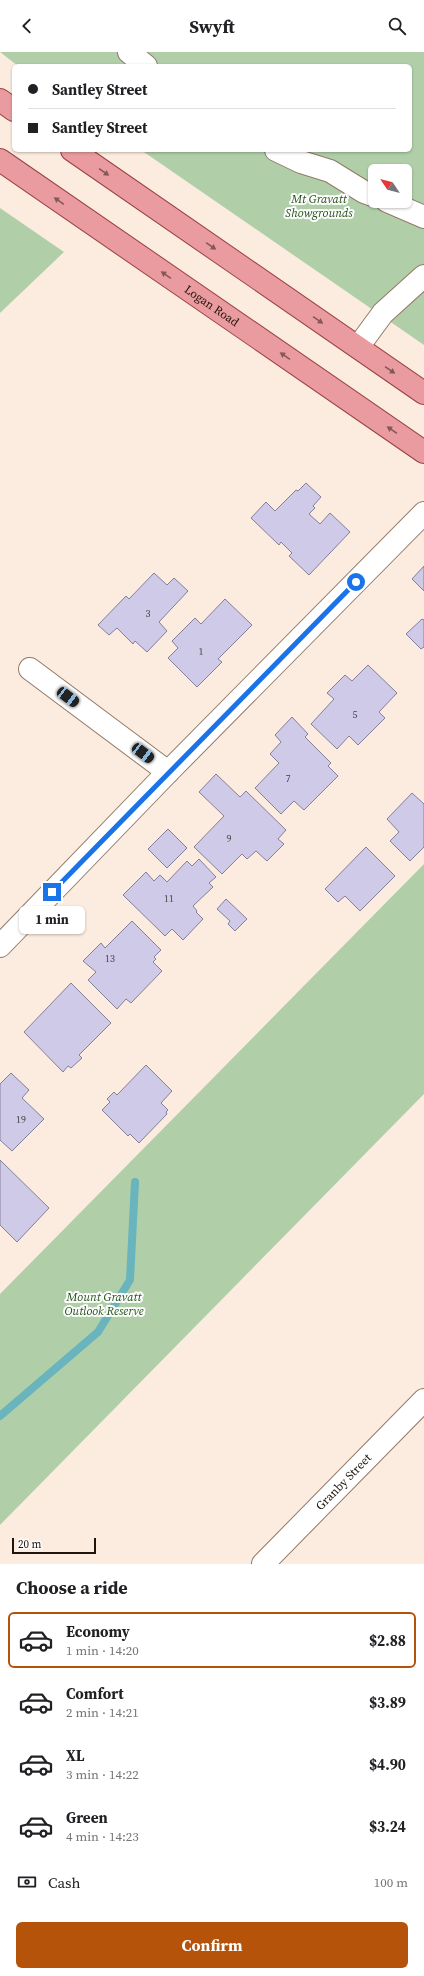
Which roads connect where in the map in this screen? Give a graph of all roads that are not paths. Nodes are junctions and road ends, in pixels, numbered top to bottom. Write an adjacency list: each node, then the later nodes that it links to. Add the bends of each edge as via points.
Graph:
1 (129, 52): 2 (street)
2 (144, 64)
3 (0, 100): 4 (main road)
4 (12, 109)
5 (75, 152): 12 (main road, one-way to 12)
6 (280, 152): 8 (street, via 330,172)
7 (0, 160): 14 (main road, Logan Road, one-way to 7)
8 (368, 193)
9 (403, 208): 10 (street)
10 (424, 217)
11 (424, 276): 12 (street, via 383,313)
12 (358, 347): 13 (main road, one-way to 13)
13 (424, 393)
14 (424, 452)
15 (424, 513): 17 (street)
16 (30, 669): 17 (street)
17 (168, 772): 18 (street)
18 (0, 946)
19 (424, 1400): 20 (street, Granby Street)
20 (263, 1564)

